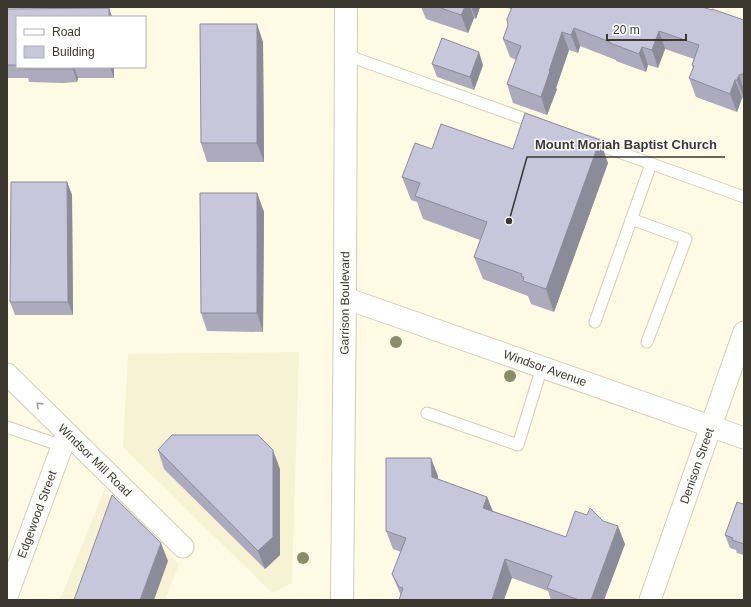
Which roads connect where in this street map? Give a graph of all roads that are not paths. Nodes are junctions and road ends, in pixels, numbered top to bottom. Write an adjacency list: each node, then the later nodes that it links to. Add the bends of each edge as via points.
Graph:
1 (346, 7): 2 (main road, Garrison Boulevard)
2 (346, 55): 3 (lane); 8 (main road, Garrison Boulevard)
3 (546, 126)
4 (576, 137): 5 (lane)
5 (651, 164): 6 (lane); 7 (lane)
6 (744, 197)
7 (631, 219): 9 (lane); 11 (lane, via 686,239)
8 (345, 298): 12 (street, Windsor Avenue); 21 (main road, Garrison Boulevard)
9 (594, 322)
10 (744, 332): 15 (street, Denison Street)
11 (648, 342)
12 (542, 367): 14 (lane, via 518,445); 15 (street, Windsor Avenue)
13 (7, 374): 18 (street, Windsor Mill Road, one-way to 13)
14 (427, 413)
15 (711, 426): 17 (street, Windsor Avenue); 22 (street, Denison Street)
16 (7, 427): 18 (lane)
17 (744, 438)
18 (65, 439): 19 (street, Windsor Mill Road); 20 (street, Edgewood Street)
19 (183, 547)
20 (7, 596)
21 (342, 600)
22 (650, 600)

